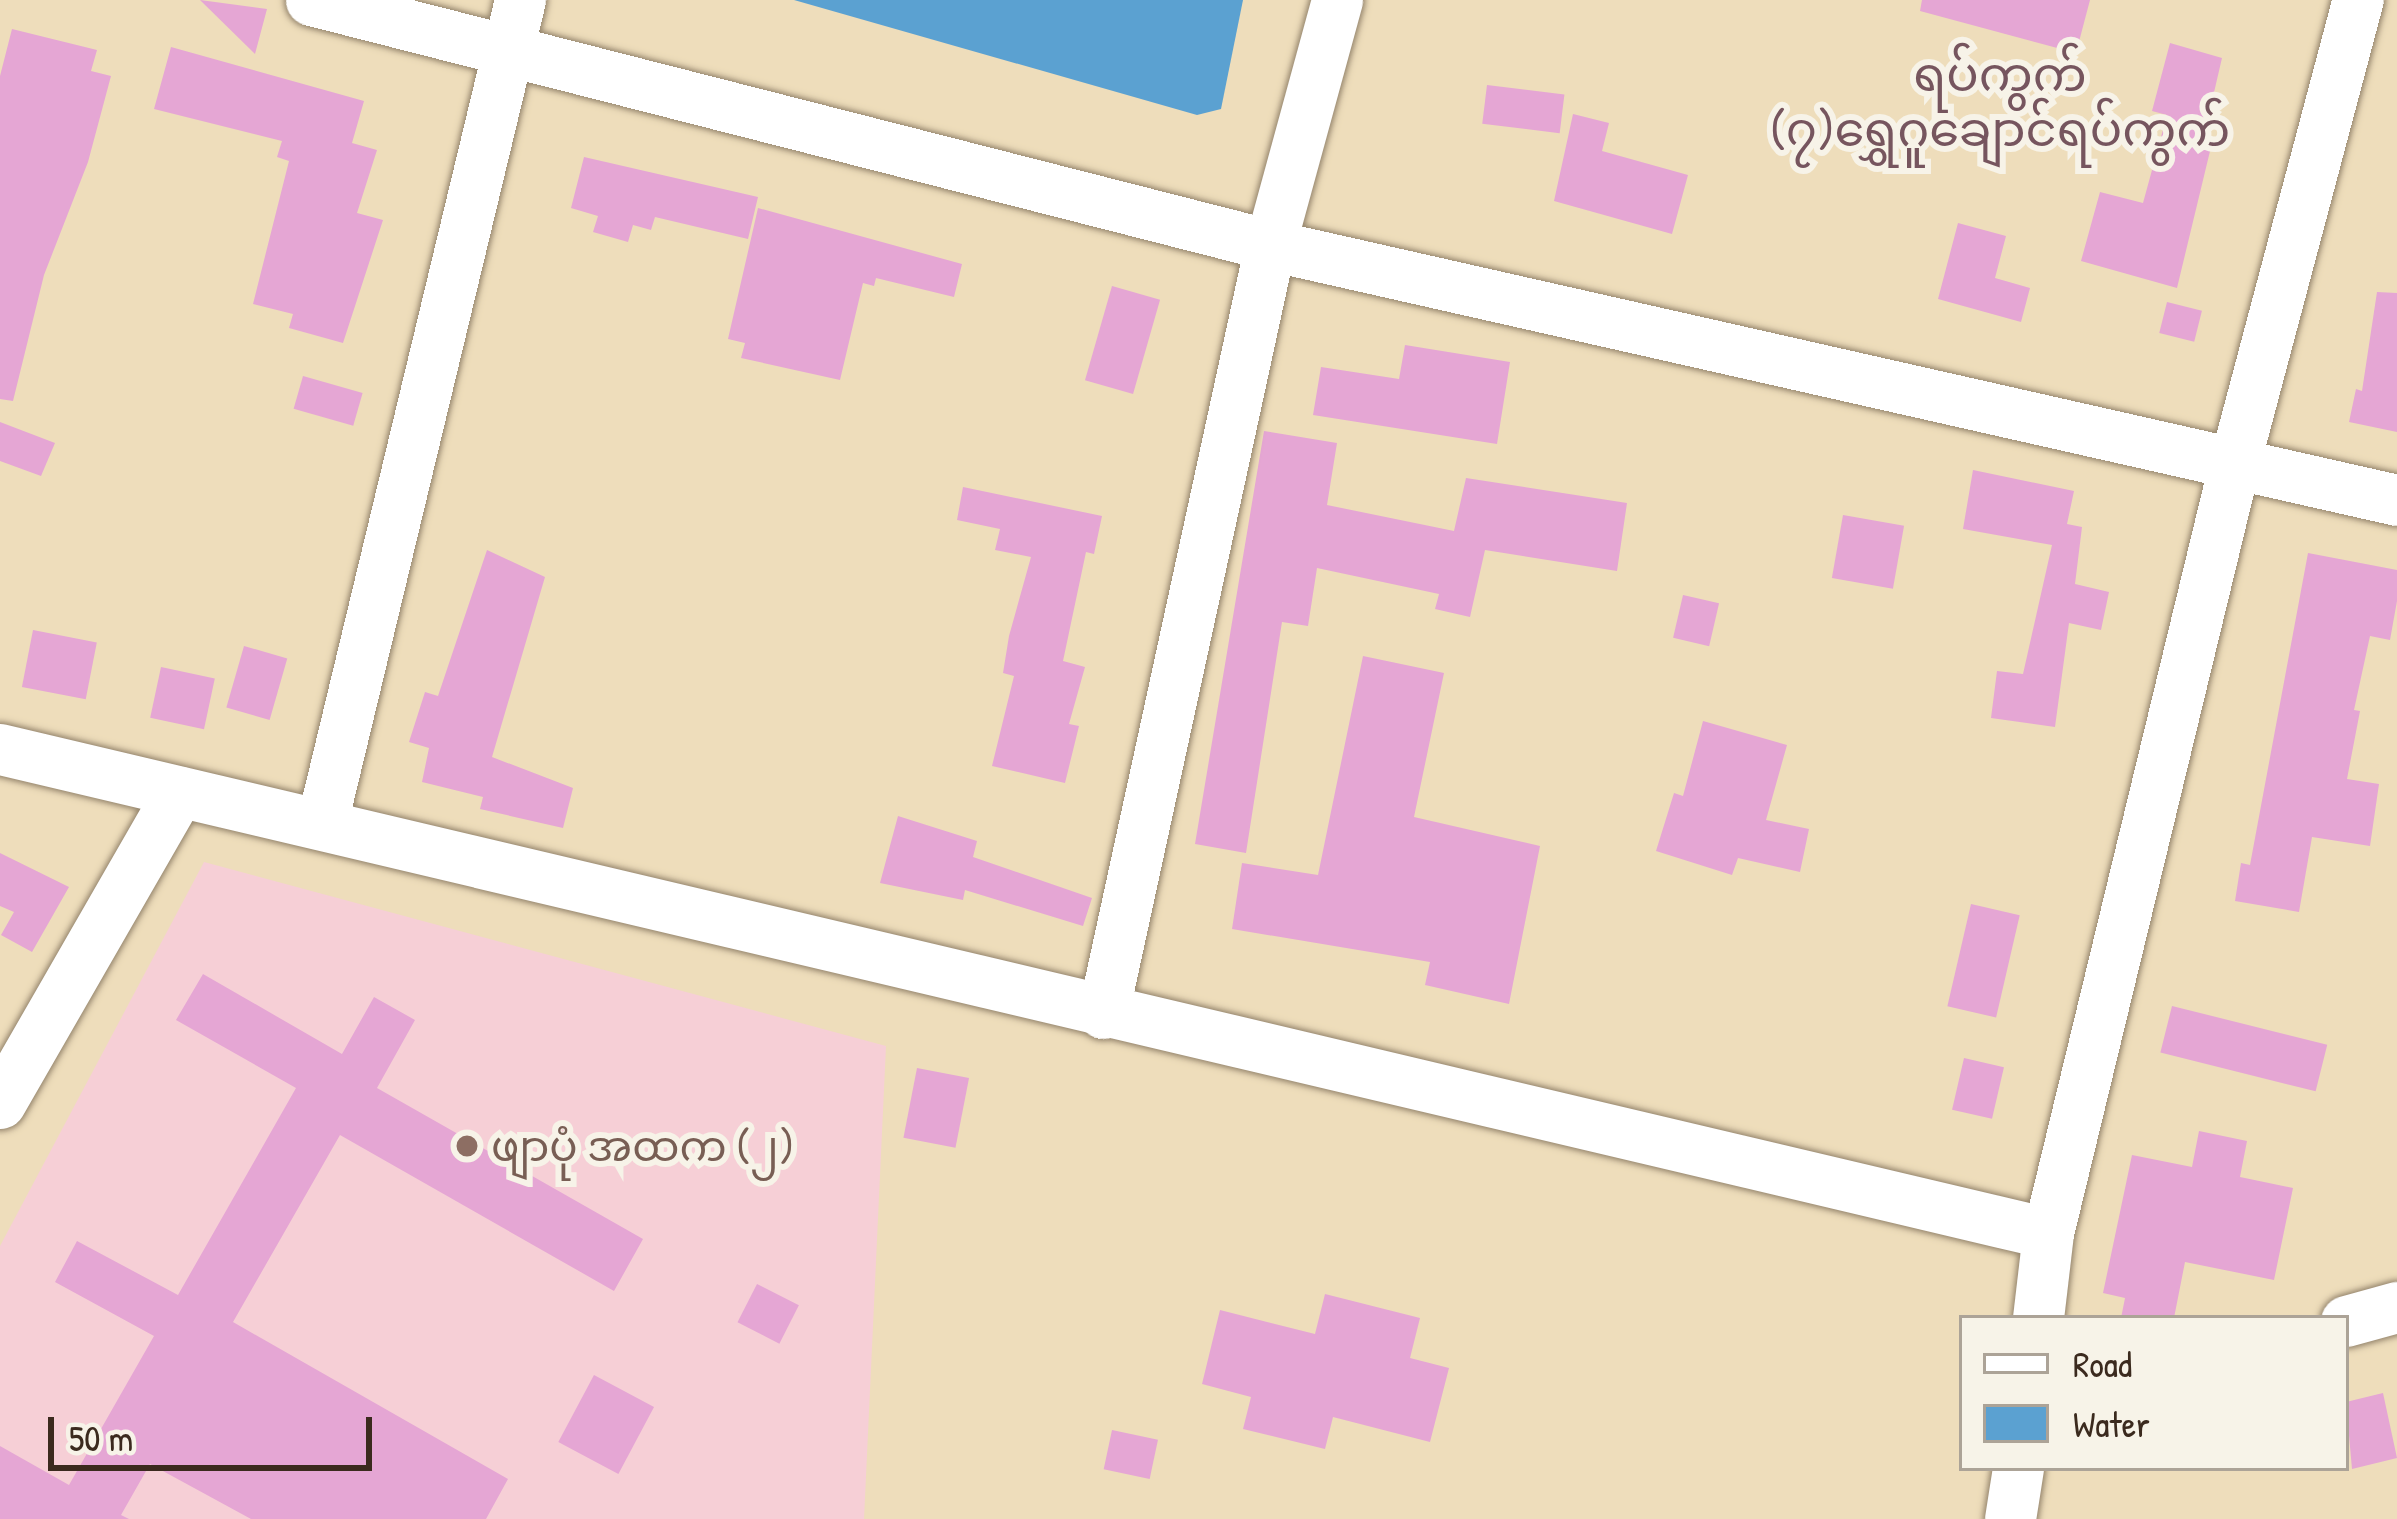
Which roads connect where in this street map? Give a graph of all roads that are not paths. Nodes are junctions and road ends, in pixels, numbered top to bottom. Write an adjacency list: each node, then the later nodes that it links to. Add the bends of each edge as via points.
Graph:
1 (311, 0): 5 (street)
2 (520, 0): 5 (street)
3 (1337, 0): 6 (street)
4 (2358, 0): 7 (street)
5 (508, 50): 6 (street); 11 (street)
6 (1270, 245): 7 (street); 12 (street)
7 (2235, 461): 8 (street); 14 (street)
8 (2397, 500)
9 (0, 749): 10 (street)
10 (179, 792): 11 (street); 13 (street)
11 (322, 822): 12 (street)
12 (1103, 1013): 14 (street)
13 (0, 1102)
14 (2048, 1233): 16 (street)
15 (2397, 1306): 17 (street)
16 (2038, 1315)
17 (2349, 1321)
18 (2018, 1471): 19 (street)
19 (2010, 1519)

